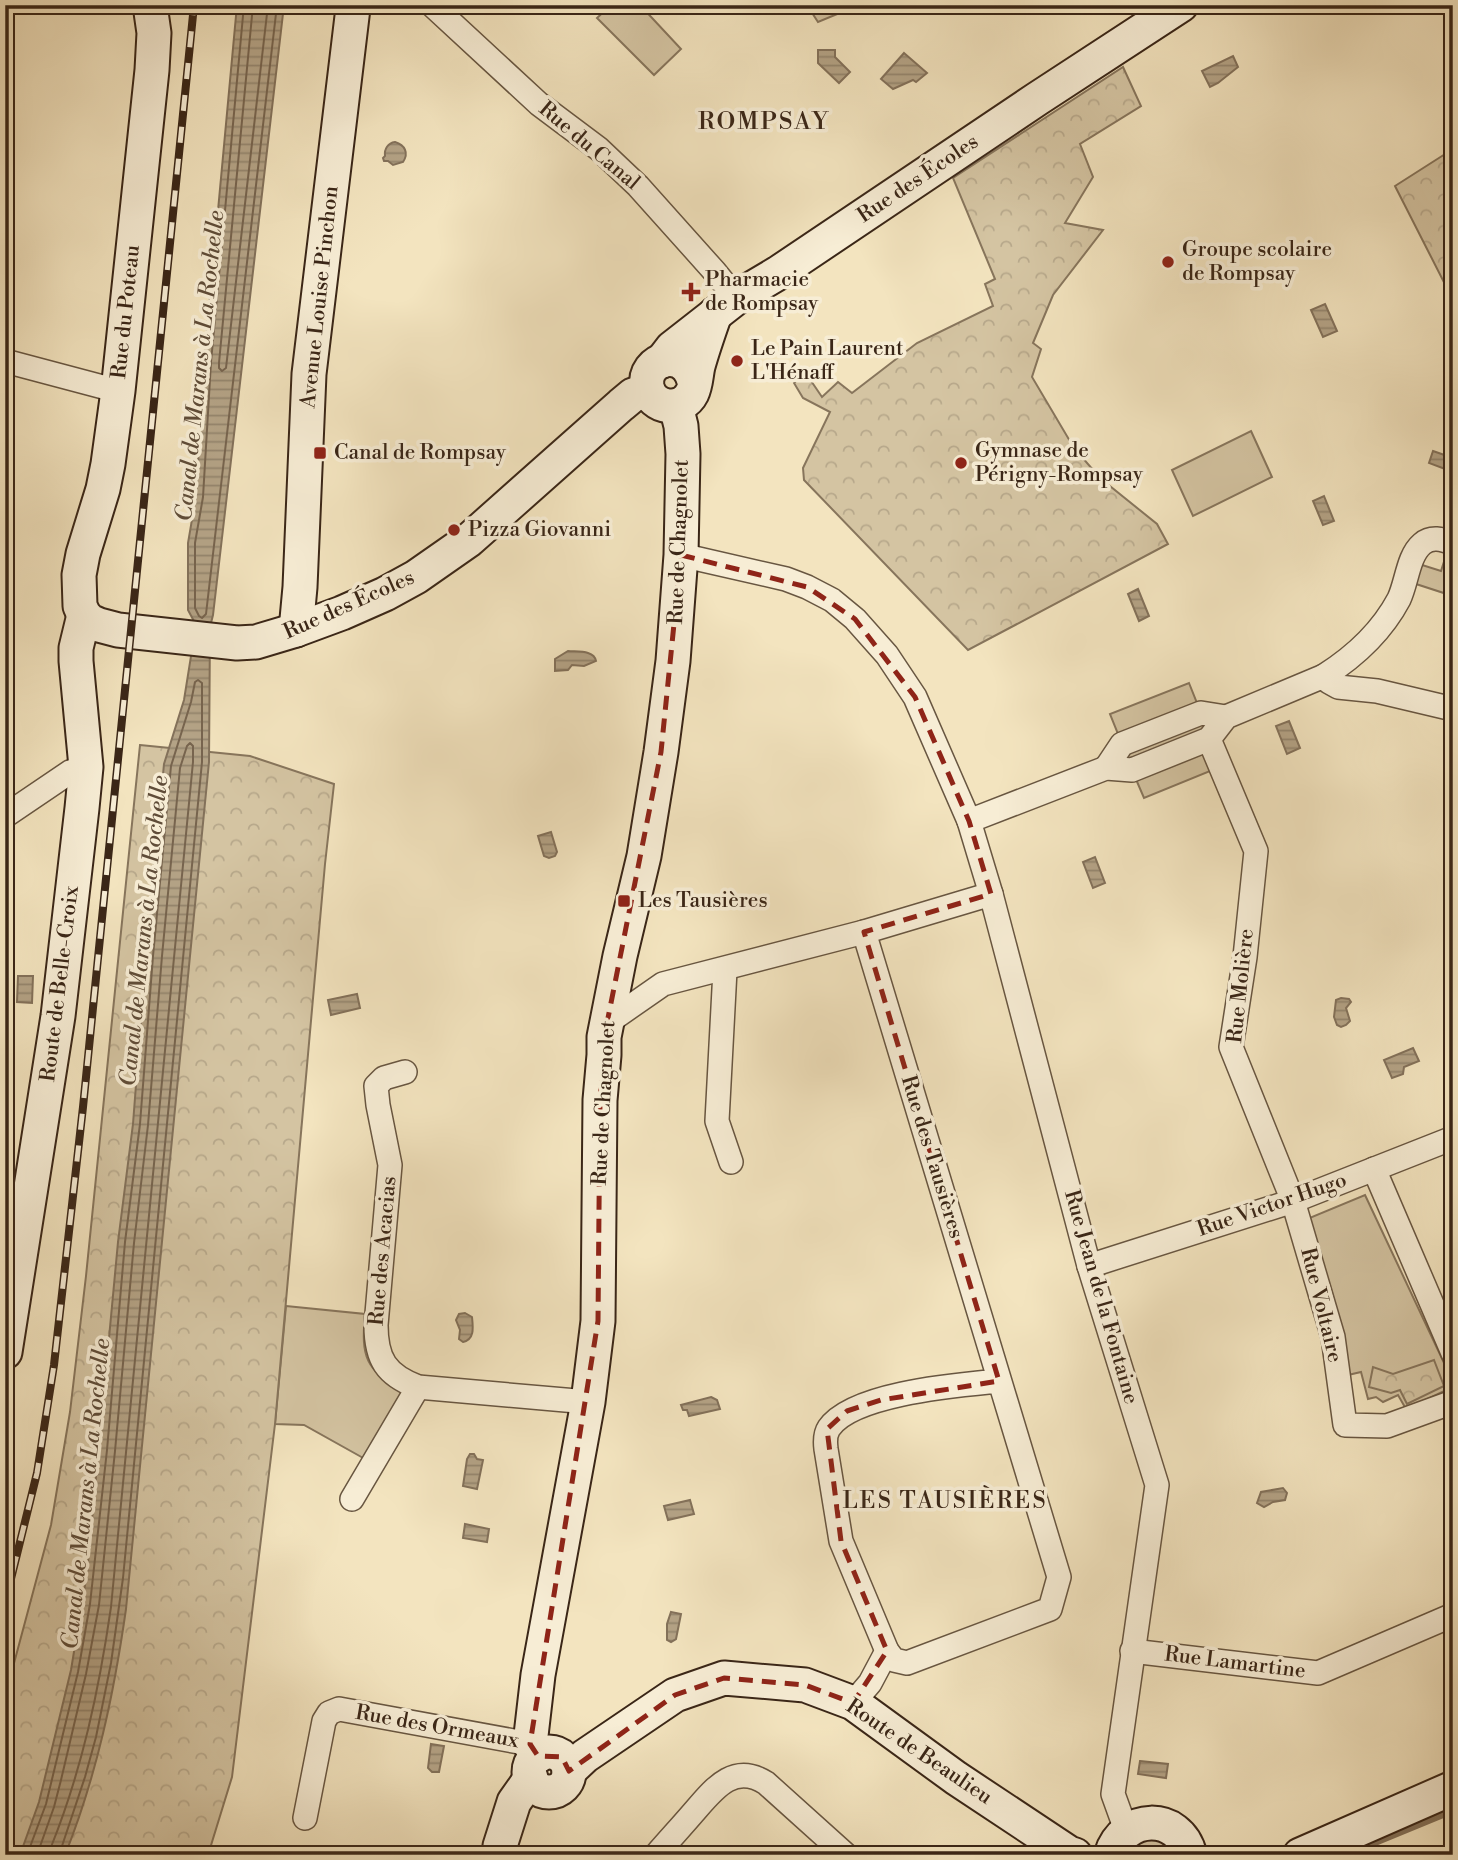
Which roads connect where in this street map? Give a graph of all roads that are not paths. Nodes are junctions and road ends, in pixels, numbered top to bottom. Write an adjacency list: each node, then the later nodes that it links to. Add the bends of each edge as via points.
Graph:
1 (150, 5): 7 (street, Rue du Poteau, via 152,70)
2 (432, 5): 5 (street, Rue du Canal, via 538,104 599,149 638,186)
3 (1181, 5): 5 (street, Rue des Écoles)
4 (351, 6): 11 (street, Avenue Louise Pinchon, via 309,374)
5 (726, 306): 8 (street, Rue de Chagnolet); 8 (street, Rue des Écoles, via 662,361 680,361 692,373)
6 (5, 361): 7 (street)
7 (118, 391): 13 (street, Rue du Poteau, via 106,477 79,575)
8 (673, 393): 10 (street, Rue de Chagnolet, via 683,454); 12 (street, Rue des Écoles, via 634,395 445,558 397,588)
9 (1453, 543): 15 (street, via 1428,540 1419,546 1388,617 1353,655)
10 (681, 555): 22 (street, Rue Jean de la Fontaine, via 786,579 832,600 855,619 915,697); 26 (street, Rue de Chagnolet, via 661,752 644,856)
11 (300, 587): 12 (street); 14 (street, Avenue Louise Pinchon)
12 (342, 613): 14 (street, Rue des Écoles)
13 (84, 615): 14 (street, Rue des Écoles, via 99,625 132,632 237,643); 19 (street, Route de Belle-Croix, via 76,661)
14 (296, 630)
15 (1324, 676): 16 (street, via 1338,687); 17 (street)
16 (1453, 709)
17 (1226, 717): 18 (street); 20 (street, via 1201,713 1122,744)
18 (1209, 738): 20 (street, via 1132,770); 33 (street, Rue Molière, via 1256,851 1231,1047)
19 (86, 767): 21 (street, via 70,772); 35 (street, Route de Belle-Croix, via 58,1016)
20 (1106, 768): 22 (street)
21 (5, 816)
22 (969, 821): 23 (street, Rue Jean de la Fontaine)
23 (991, 894): 24 (street); 34 (street, Rue Jean de la Fontaine)
24 (864, 932): 25 (street); 38 (street, Rue des Tausières)
25 (725, 970): 27 (street); 31 (street, via 717,1121)
26 (617, 972): 27 (street, via 636,981); 28 (street, Rue de Chagnolet)
27 (663, 984): 28 (street)
28 (607, 1023): 40 (street, Rue de Chagnolet, via 600,1100 598,1321)
29 (405, 1072): 39 (street, Rue des Acacias, via 376,1086 390,1165 376,1343 394,1376)
30 (1453, 1138): 32 (street, Rue Victor Hugo)
31 (731, 1161)
32 (1374, 1169): 33 (street, Rue Victor Hugo); 37 (street)
33 (1293, 1200): 34 (street, Rue Victor Hugo); 41 (street, Rue Voltaire, via 1333,1337 1345,1425 1387,1426)
34 (1089, 1266): 45 (street, Rue Jean de la Fontaine, via 1157,1485)
35 (8, 1316): 36 (street, Route de Belle-Croix)
36 (5, 1352)
37 (1453, 1353)
38 (999, 1381): 44 (street, via 942,1386 881,1400 848,1411 827,1430 841,1541); 46 (street, Rue des Tausières, via 1059,1577 1050,1609)
39 (418, 1387): 40 (street, Rue des Acacias); 42 (street)
40 (587, 1402): 48 (street, Rue de Chagnolet, via 538,1675)
41 (1453, 1402)
42 (352, 1499)
43 (1453, 1615): 45 (street, Rue Lamartine, via 1318,1673)
44 (887, 1651): 46 (street, via 894,1660); 47 (street)
45 (1132, 1651): 51 (street, Rue Jean de la Fontaine, via 1113,1794)
46 (907, 1663): 47 (street)
47 (862, 1693): 48 (street, Route de Beaulieu, via 724,1678 675,1695 585,1756); 56 (street, Route de Beaulieu, via 956,1778)
48 (543, 1768): 50 (street, Rue des Ormeaux, via 340,1709 324,1721); 52 (street, Rue de Chagnolet, via 514,1802); 53 (street, via 526,1822)
49 (1453, 1788): 58 (street)
50 (306, 1818)
51 (1118, 1843): 57 (street, via 1136,1825 1157,1823 1176,1832)
52 (499, 1855)
53 (507, 1855)
54 (656, 1855): 55 (street, via 718,1785 744,1775 766,1783)
55 (846, 1855)
56 (1075, 1855)
57 (1190, 1855)
58 (1300, 1855)

